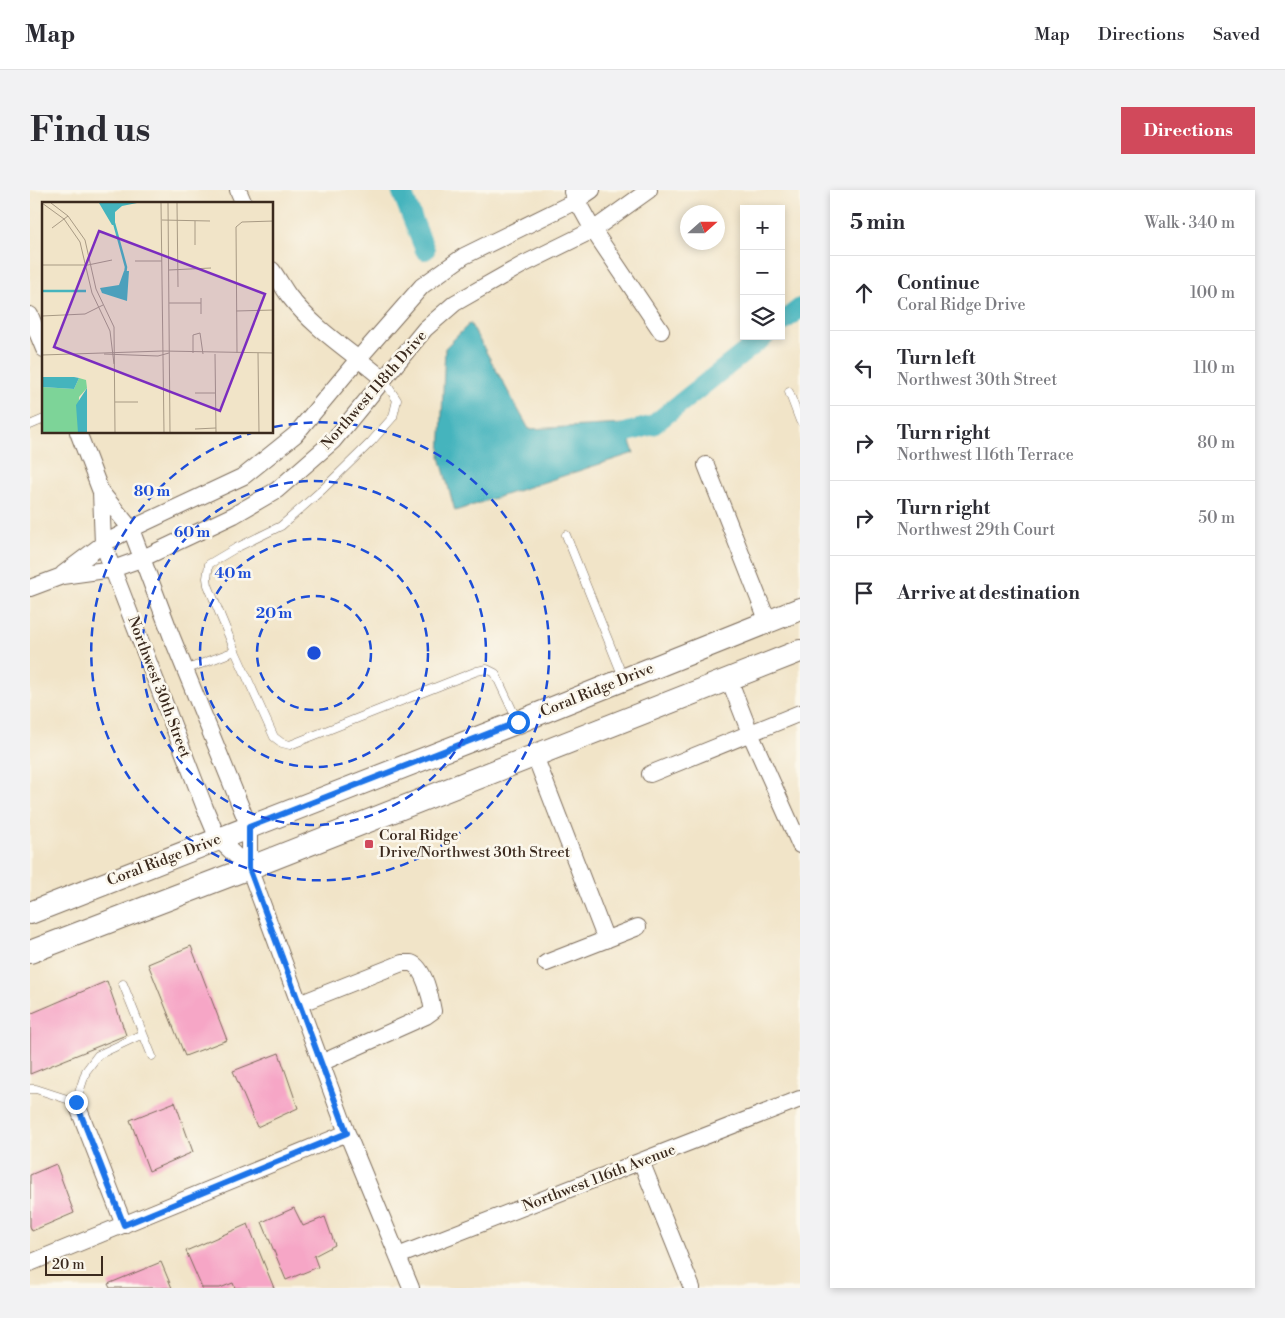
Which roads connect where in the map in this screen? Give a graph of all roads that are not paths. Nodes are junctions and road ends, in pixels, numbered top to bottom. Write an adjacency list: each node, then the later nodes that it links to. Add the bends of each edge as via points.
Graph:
1 (238, 190): 5 (street)
2 (592, 190): 4 (street, Northwest 118th Drive)
3 (649, 190): 6 (street, Northwest 118th Drive)
4 (574, 195): 6 (street); 11 (street, Northwest 118th Drive, via 464,256 422,286)
5 (243, 202)
6 (593, 230): 9 (street); 12 (street, Northwest 118th Drive, via 455,303 425,329)
7 (274, 273): 11 (street, via 288,296 317,326)
8 (30, 315): 10 (street)
9 (661, 331)
10 (42, 344)
11 (359, 358): 12 (street); 20 (street, Northwest 118th Drive, via 295,435 244,476)
12 (383, 380): 23 (street, Northwest 118th Drive, via 333,441 277,490 234,516); 30 (lane, via 398,400 393,417 371,442 281,526 209,564 208,586)
13 (788, 392): 15 (lane)
14 (42, 420): 16 (lane)
15 (800, 421)
16 (30, 424)
17 (79, 434): 19 (street, Northwest 30th Street)
18 (706, 465): 28 (street)
19 (101, 492): 20 (street, Northwest 30th Street); 22 (street, Northwest 30th Street)
20 (131, 529): 22 (street, Northwest 118th Drive); 23 (street, Northwest 30th Street)
21 (566, 535): 32 (lane)
22 (103, 544): 24 (street, Northwest 30th Street); 25 (street, Northwest 118th Drive)
23 (141, 559): 24 (street, Northwest 118th Drive); 31 (street, Northwest 30th Street)
24 (113, 569): 25 (street, Northwest 118th Drive); 40 (street, Northwest 30th Street)
25 (62, 576): 26 (street, Northwest 118th Drive)
26 (30, 588)
27 (800, 609): 28 (main road, Coral Ridge Drive)
28 (768, 622): 32 (main road, Coral Ridge Drive)
29 (800, 650): 33 (main road)
30 (235, 651): 31 (lane); 35 (lane, via 274,737 282,743 290,745 487,669 495,673)
31 (186, 670): 39 (street, Northwest 30th Street)
32 (624, 679): 35 (main road, Coral Ridge Drive)
33 (729, 679): 36 (street); 37 (main road)
34 (800, 713): 36 (street)
35 (518, 722): 39 (main road, Coral Ridge Drive)
36 (750, 733): 38 (street); 41 (street)
37 (535, 756): 42 (main road); 45 (street)
38 (650, 774)
39 (249, 827): 40 (main road, Coral Ridge Drive); 42 (street, Northwest 30th Street)
40 (218, 839): 42 (street, Northwest 30th Street); 43 (main road, Coral Ridge Drive)
41 (800, 845)
42 (249, 868): 46 (main road); 49 (street, Northwest 30th Street)
43 (30, 913)
44 (638, 927): 45 (street)
45 (606, 940): 47 (street)
46 (30, 952)
47 (546, 964)
48 (124, 984): 50 (lane)
49 (300, 1004): 52 (street, Northwest 30th Street); 52 (street, via 402,963 411,963 420,969 432,1000 433,1011 426,1016)
50 (143, 1034): 51 (lane); 55 (lane, via 98,1055 86,1071)
51 (152, 1056)
52 (321, 1063): 56 (street, Northwest 30th Street)
53 (30, 1089): 55 (lane)
54 (800, 1099): 57 (street, Northwest 116th Avenue)
55 (76, 1102): 58 (street)
56 (347, 1133): 58 (street); 59 (street, Northwest 30th Street)
57 (641, 1161): 59 (street, Northwest 116th Avenue); 62 (street)
58 (124, 1225): 60 (street)
59 (398, 1256): 61 (street, Northwest 30th Street)
60 (30, 1263)
61 (410, 1288)
62 (692, 1288)

